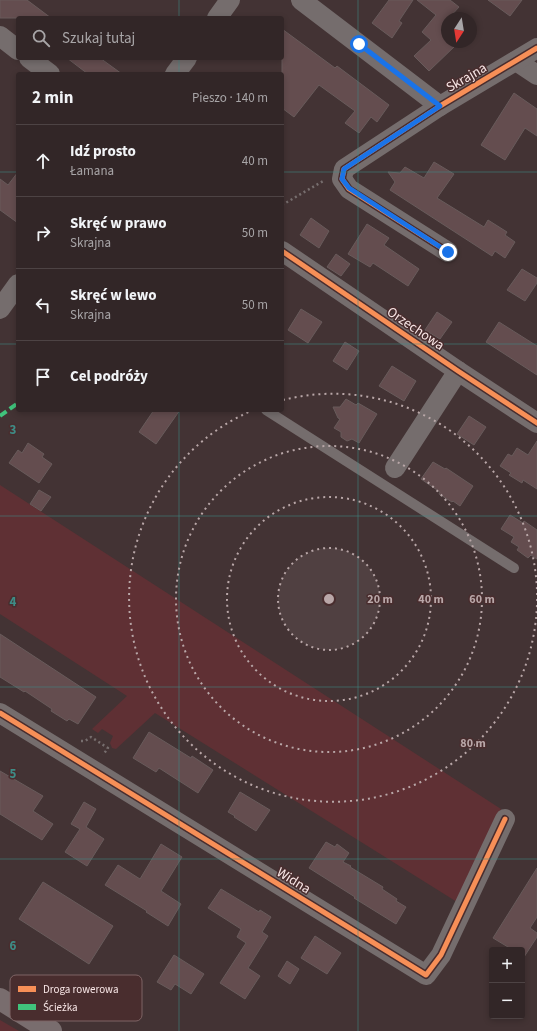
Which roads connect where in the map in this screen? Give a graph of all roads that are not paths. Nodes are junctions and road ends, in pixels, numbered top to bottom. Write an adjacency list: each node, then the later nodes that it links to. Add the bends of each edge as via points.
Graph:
1 (230, 0): 3 (street)
2 (301, 0): 13 (street)
3 (218, 16)
4 (0, 36): 5 (street)
5 (16, 48)
6 (537, 48): 9 (street, Skrajna)
7 (32, 60): 10 (street)
8 (186, 60): 11 (street)
9 (516, 61): 12 (street); 13 (street, Skrajna)
10 (47, 72)
11 (176, 72)
12 (537, 75)
13 (440, 106): 15 (street, Skrajna, via 344,169 342,179 349,188)
14 (284, 251): 18 (street, Orzechowa)
15 (448, 252)
16 (16, 286): 17 (street)
17 (2, 302)
18 (458, 371): 20 (street, Orzechowa); 21 (street)
19 (270, 412): 21 (lane)
20 (537, 423)
21 (389, 477): 22 (lane)
22 (514, 568)
23 (0, 713): 24 (street, Widna, via 426,975 441,955)
24 (506, 819)
25 (0, 999): 26 (main road)
26 (10, 1005)
27 (36, 1021): 28 (main road)
28 (52, 1031)

